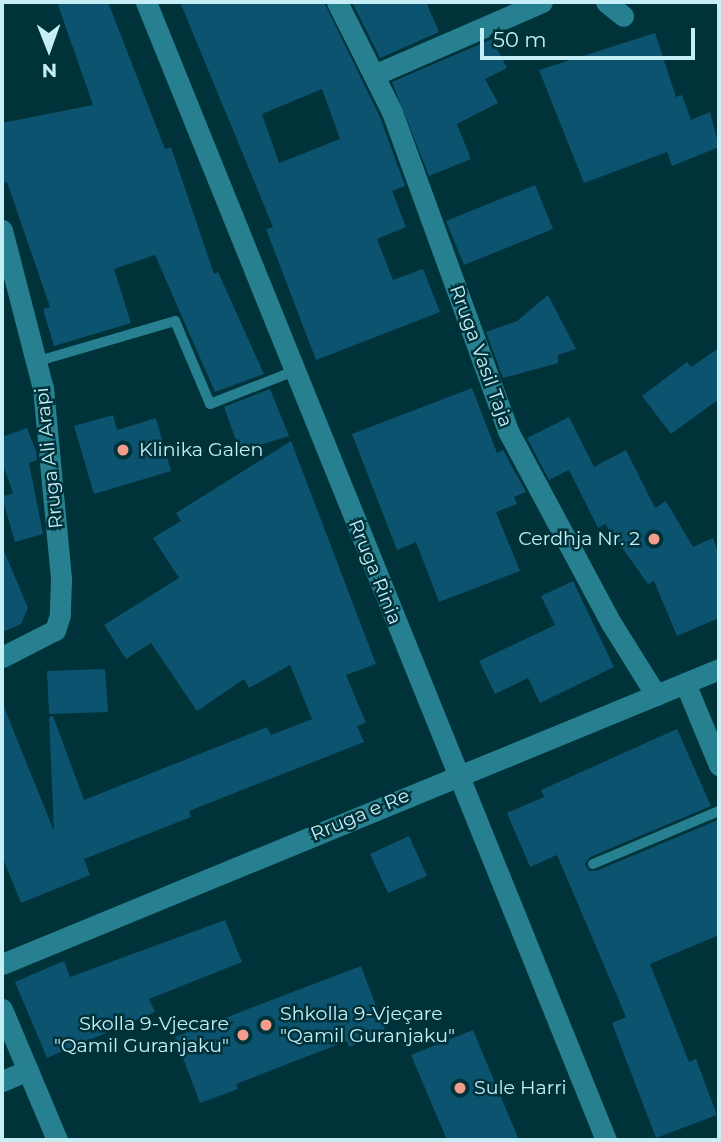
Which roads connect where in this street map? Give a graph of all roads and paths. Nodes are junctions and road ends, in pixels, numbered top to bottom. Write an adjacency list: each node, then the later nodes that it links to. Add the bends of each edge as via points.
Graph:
1 (146, 2): 9 (street, Rruga Rinia)
2 (337, 2): 6 (street, Rruga Vasil Taja)
3 (542, 2): 6 (street)
4 (606, 2): 5 (street)
5 (623, 16)
6 (374, 75): 13 (street, Rruga Vasil Taja, via 392,112 508,431 611,623)
7 (2, 230): 8 (street, Rruga Ali Arapi)
8 (35, 362): 9 (lane, via 175,321 210,404); 10 (street, Rruga Ali Arapi, via 54,480 60,615 47,636)
9 (294, 371): 15 (street, Rruga Rinia)
10 (2, 657)
11 (719, 669): 12 (street, Rruga e Re)
12 (685, 683): 13 (street, Rruga e Re); 14 (street)
13 (656, 695): 15 (street, Rruga e Re)
14 (719, 765)
15 (457, 775): 18 (street, Rruga e Re); 23 (street, Rruga Rinia)
16 (719, 811): 17 (lane)
17 (593, 864)
18 (2, 964)
19 (2, 1009): 20 (street)
20 (28, 1070): 21 (street); 22 (street)
21 (2, 1081)
22 (57, 1140)
23 (606, 1140)

